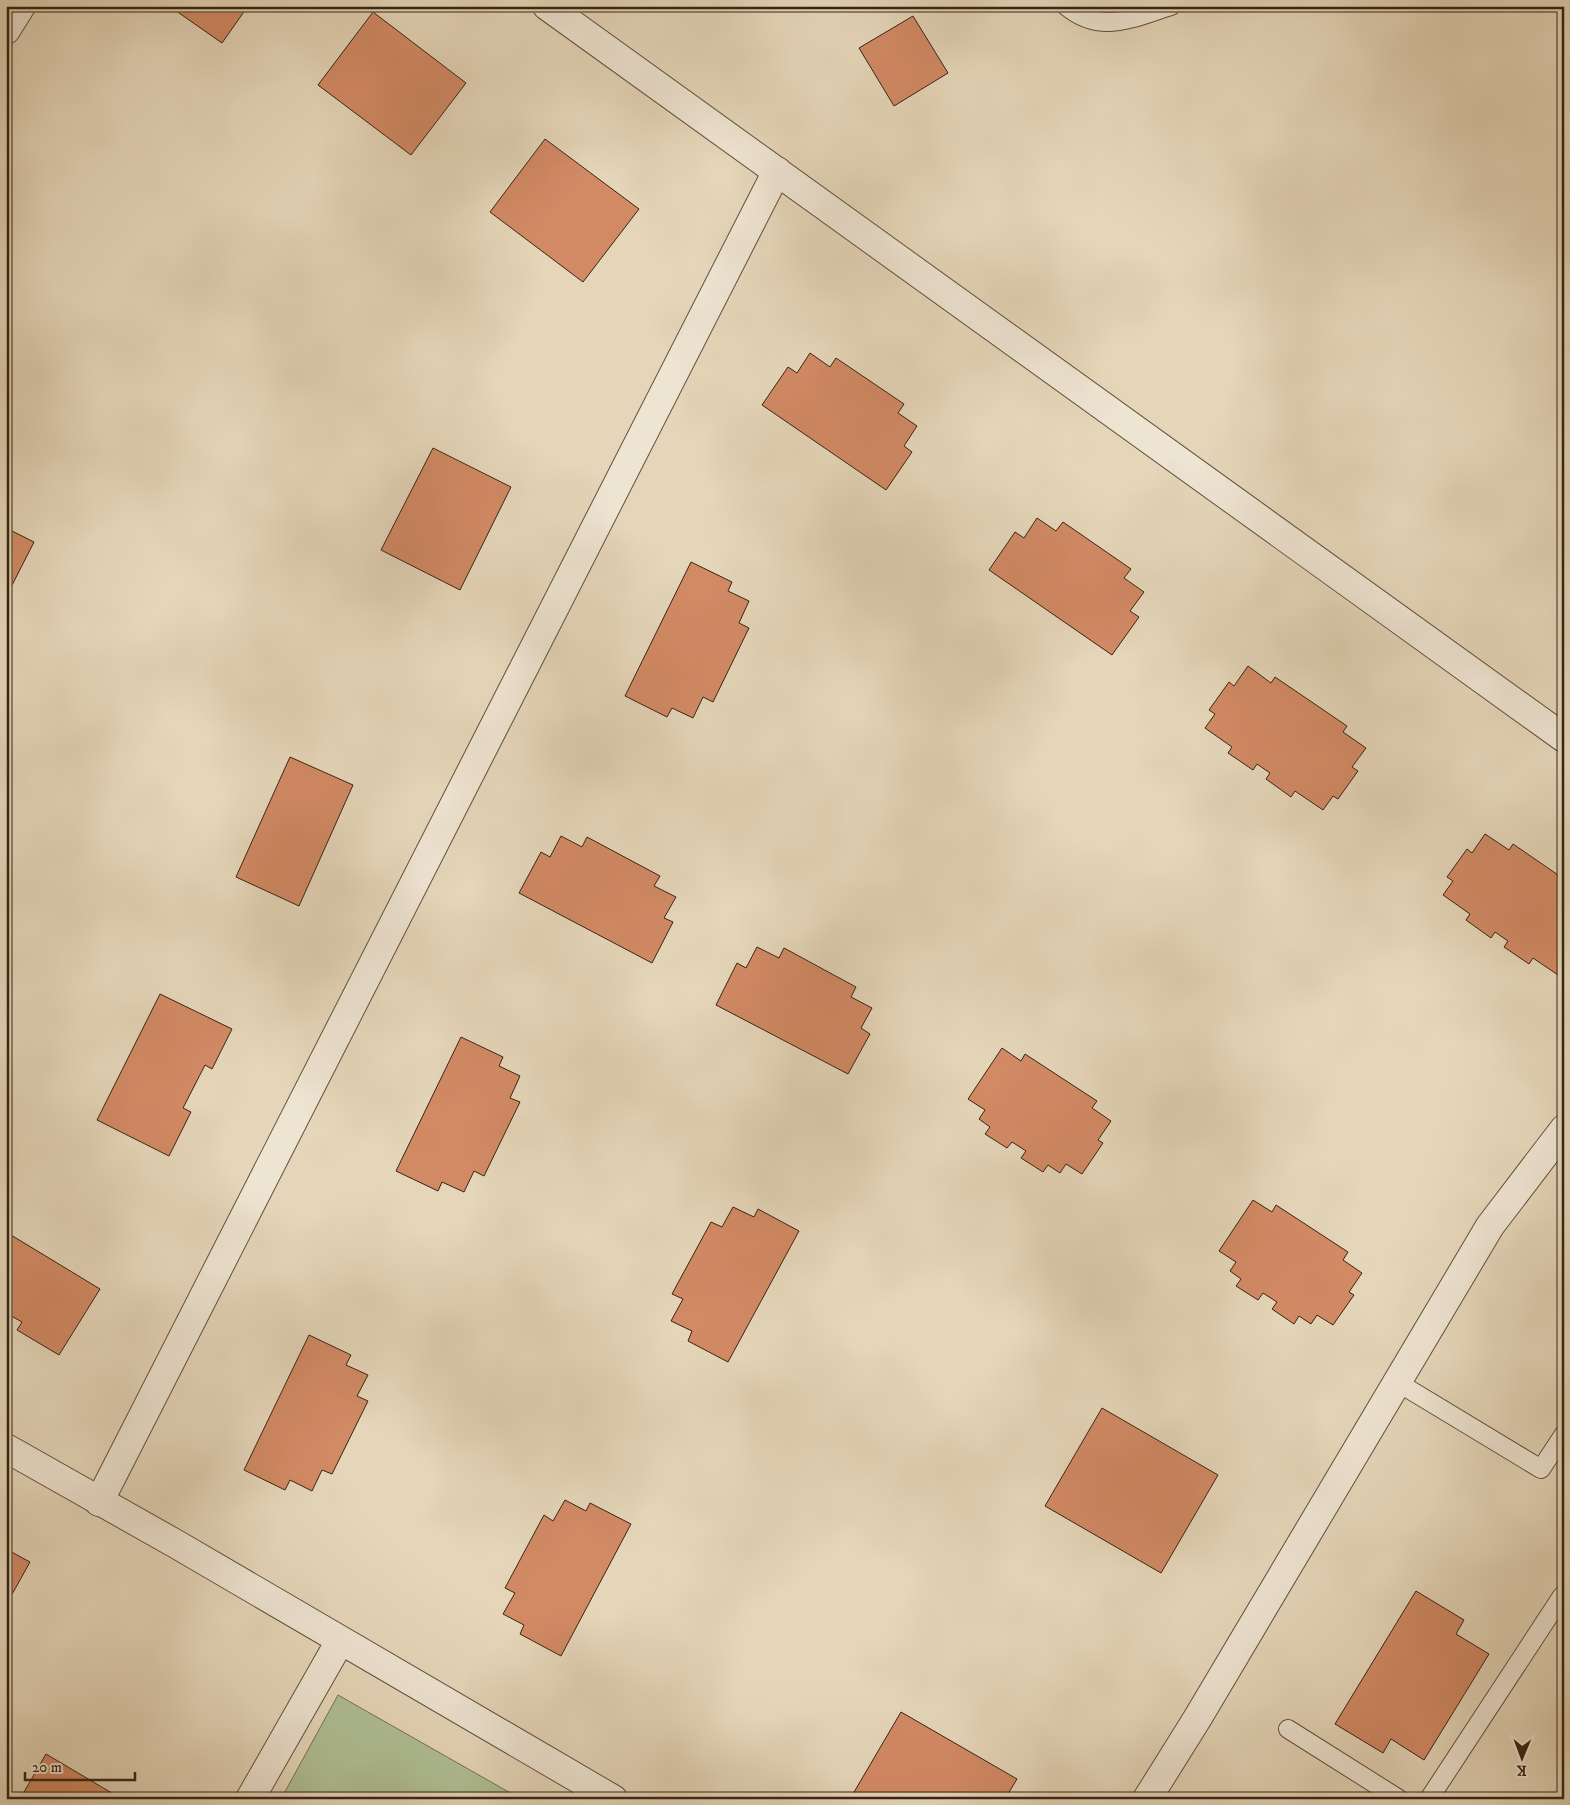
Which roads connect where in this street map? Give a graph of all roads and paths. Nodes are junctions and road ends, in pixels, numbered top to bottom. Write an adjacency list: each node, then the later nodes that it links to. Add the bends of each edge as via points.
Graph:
1 (21, 6): 5 (street)
2 (547, 6): 6 (street)
3 (1066, 6): 4 (lane, via 1092,21 1116,23)
4 (1171, 6)
5 (6, 30)
6 (777, 171): 7 (street); 12 (street)
7 (1564, 738)
8 (1564, 1129): 9 (street, via 1490,1226)
9 (1397, 1382): 10 (lane, via 1540,1469); 18 (street)
10 (1564, 1434)
11 (6, 1448): 12 (street)
12 (99, 1502): 14 (street)
13 (1562, 1596): 20 (lane)
14 (340, 1641): 16 (street); 17 (street)
15 (1288, 1729): 19 (lane)
16 (250, 1799)
17 (613, 1799)
18 (1147, 1799)
19 (1399, 1799)
20 (1429, 1799)

